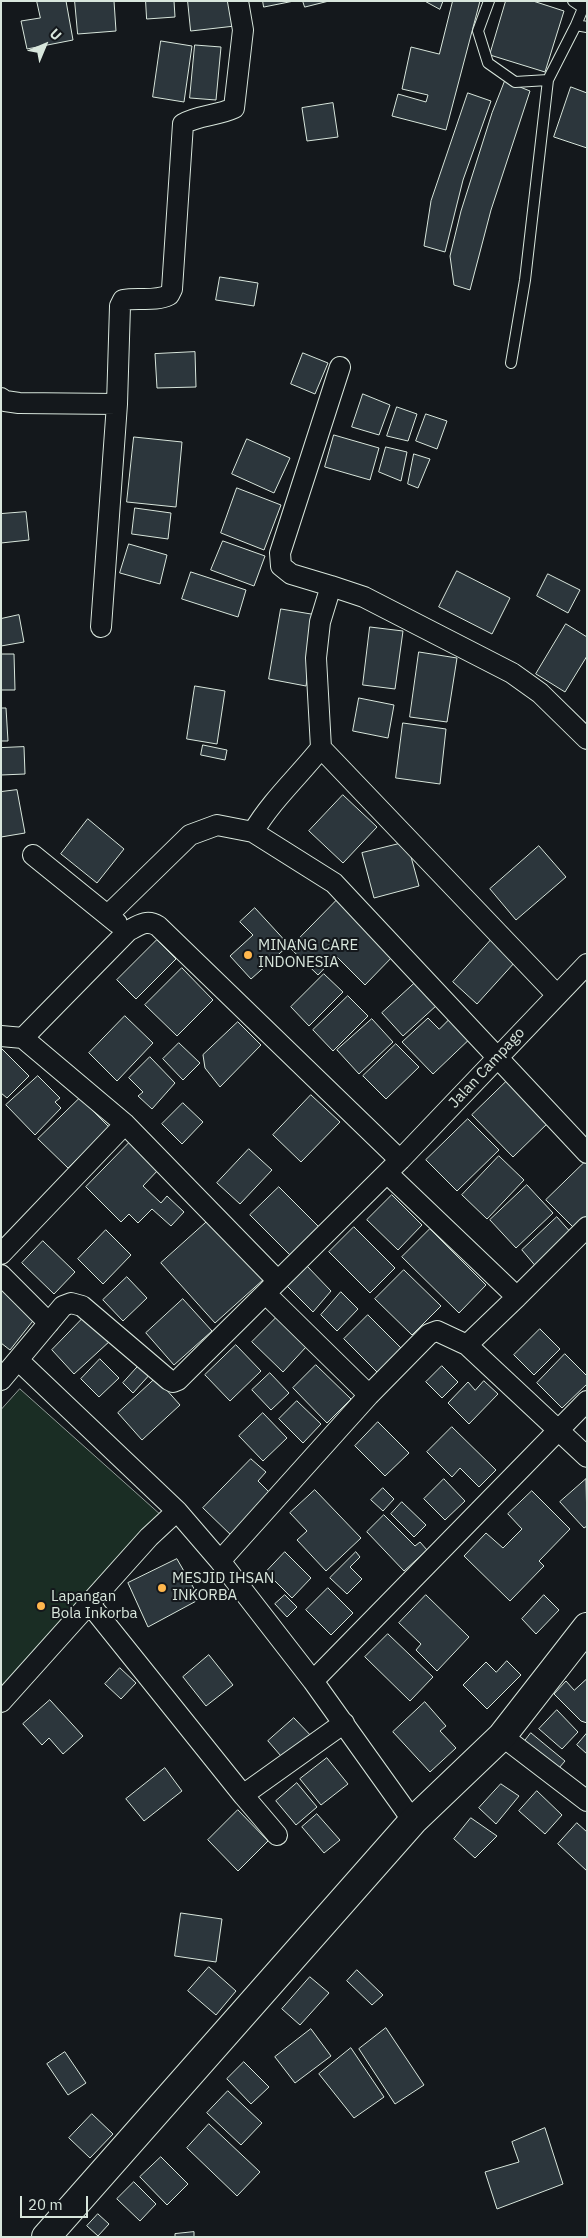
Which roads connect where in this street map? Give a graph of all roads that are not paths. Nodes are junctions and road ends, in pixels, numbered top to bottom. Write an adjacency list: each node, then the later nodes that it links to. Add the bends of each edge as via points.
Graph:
1 (238, 1): 10 (street, via 243,30 234,108 183,124 172,289 162,298 131,298 123,300 120,306)
2 (489, 1): 6 (lane, via 478,31 488,62 515,82)
3 (580, 3): 4 (lane)
4 (576, 25): 5 (lane); 6 (lane)
5 (587, 27)
6 (548, 80): 7 (lane, via 525,280)
7 (511, 363)
8 (340, 367): 11 (street, via 280,553 281,566 291,574)
9 (1, 398): 10 (street, via 20,403)
10 (117, 404): 12 (street)
11 (331, 586): 13 (street, via 364,597 512,673 540,693); 14 (street, via 320,622 316,658)
12 (101, 627)
13 (587, 739)
14 (321, 748): 15 (street, via 268,808); 20 (street)
15 (253, 832): 17 (street, via 216,825 190,835); 23 (street, via 334,882)
16 (33, 855): 17 (street)
17 (108, 915): 18 (street)
18 (128, 931): 22 (street); 26 (street, via 147,922 158,926)
19 (585, 969): 20 (street, Jalan Campago)
20 (557, 995): 23 (street, Jalan Campago)
21 (1, 1036): 22 (street)
22 (23, 1038): 24 (street)
23 (498, 1056): 25 (street); 26 (street, Jalan Campago)
24 (125, 1124): 28 (street); 30 (street)
25 (587, 1152)
26 (394, 1167): 30 (street, Jalan Campago); 31 (street)
27 (587, 1227): 31 (street)
28 (1, 1254)
29 (1, 1275): 32 (street)
30 (271, 1287): 32 (street, Jalan Campago, via 173,1382 82,1306 71,1303 64,1306); 36 (street)
31 (517, 1297): 33 (street)
32 (49, 1323): 34 (street)
33 (467, 1345): 36 (street, via 438,1331 429,1334); 38 (street)
34 (18, 1360): 35 (street); 40 (street)
35 (1, 1380)
36 (369, 1395): 41 (street)
37 (587, 1401): 38 (street)
38 (559, 1429): 39 (street); 44 (street)
39 (587, 1457)
40 (176, 1511): 41 (street); 42 (street)
41 (220, 1561): 44 (street)
42 (89, 1603): 45 (street); 48 (street)
43 (587, 1627): 47 (street)
44 (313, 1681): 46 (street)
45 (1, 1702)
46 (344, 1722): 48 (street); 50 (street)
47 (502, 1736): 49 (street); 50 (street)
48 (243, 1795): 51 (street)
49 (587, 1801)
50 (413, 1821): 52 (street)
51 (277, 1835)
52 (46, 2237)

